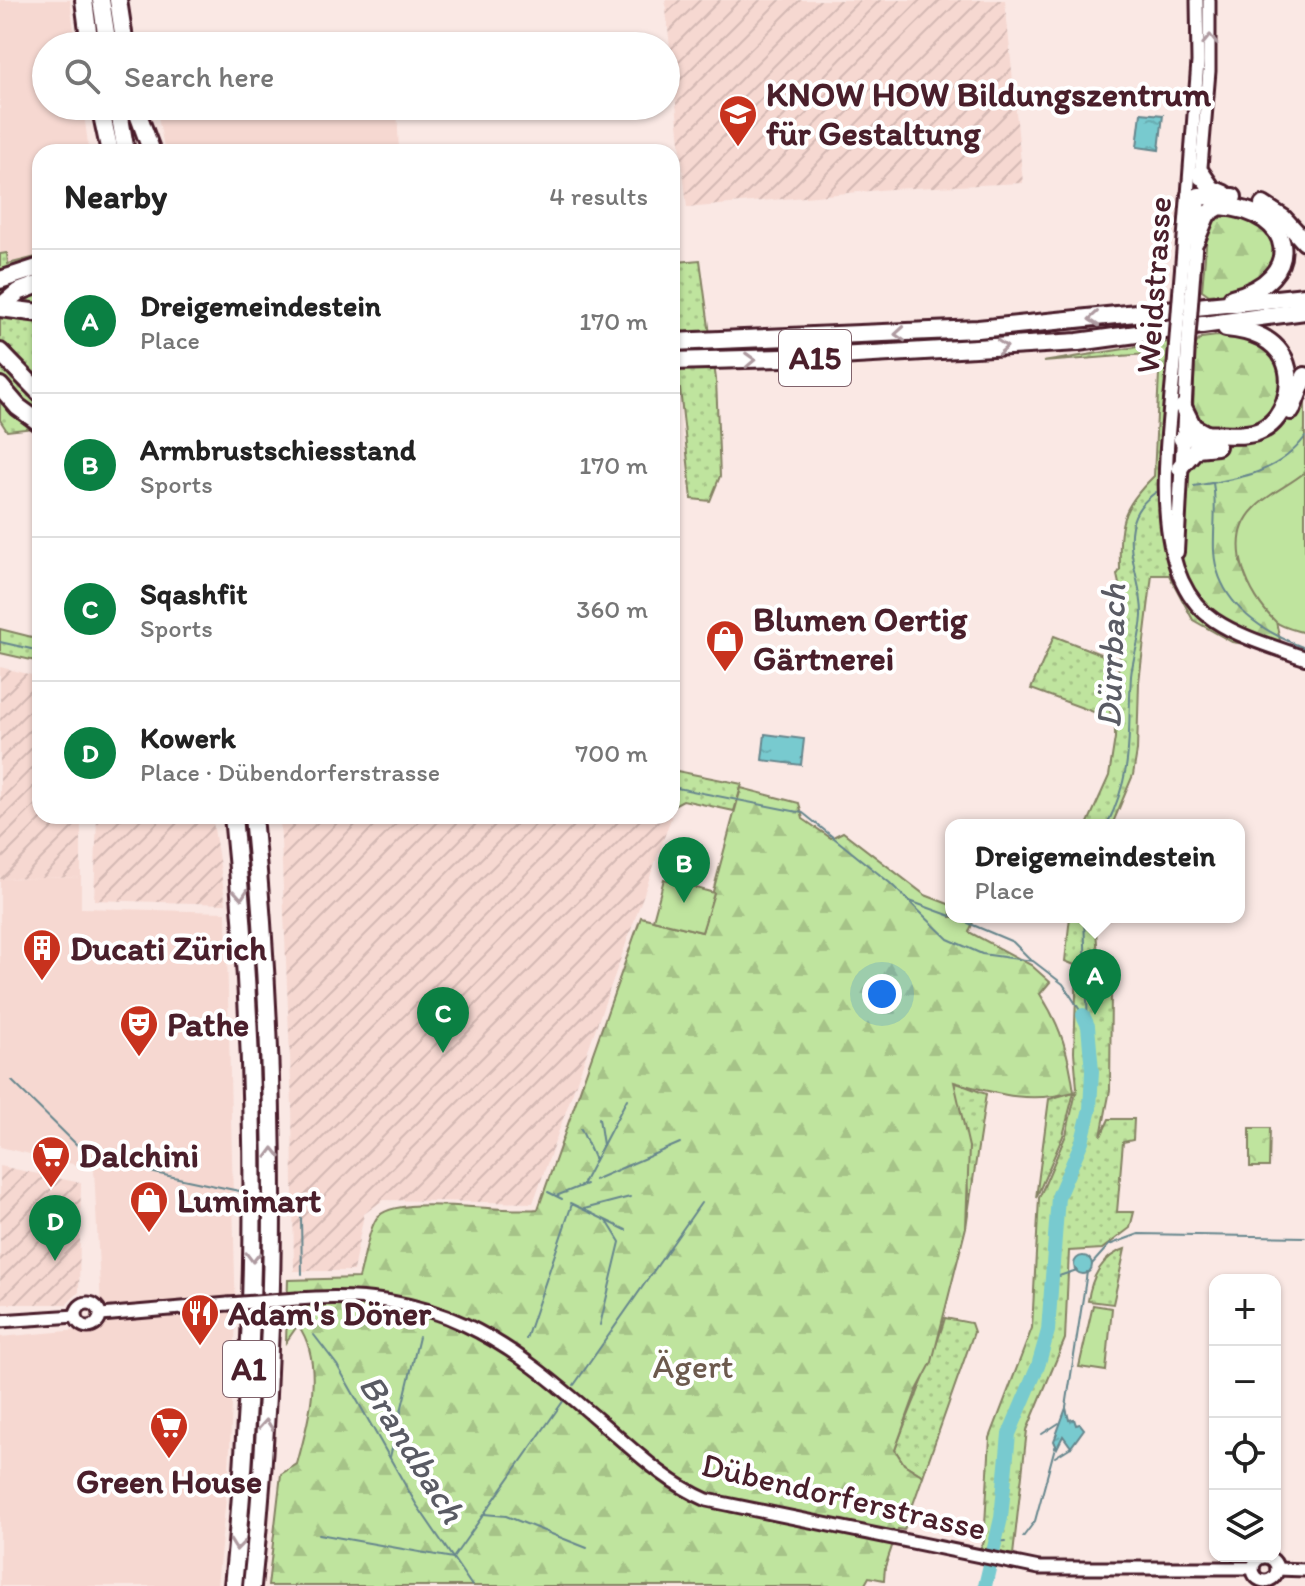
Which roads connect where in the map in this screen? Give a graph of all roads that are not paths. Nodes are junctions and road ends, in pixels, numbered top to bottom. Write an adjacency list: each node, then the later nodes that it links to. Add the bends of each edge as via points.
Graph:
1 (84, 0): 6 (highway)
2 (101, 0): 7 (highway)
3 (118, 0): 8 (highway)
4 (1197, 0): 20 (street, Weidstrasse, via 1190,159)
5 (1209, 0): 19 (street, Weidstrasse, one-way to 5)
6 (88, 32)
7 (106, 32)
8 (123, 32)
9 (101, 120): 14 (highway)
10 (102, 120): 15 (highway)
11 (120, 120): 16 (highway)
12 (137, 120): 17 (highway)
13 (140, 120): 18 (highway)
14 (103, 144)
15 (108, 144)
16 (125, 144)
17 (142, 144)
18 (149, 144)
19 (1201, 173): 20 (street, Weidstrasse); 21 (highway)
20 (1195, 198): 21 (highway); 22 (main road, Weidstrasse); 27 (main road, Weidstrasse)
21 (1225, 201): 22 (highway, via 1205,216); 23 (highway, via 1267,206); 31 (highway, via 1270,222 1282,243 1279,267 1252,292)
22 (1196, 240): 27 (main road, Weidstrasse)
23 (1305, 242)
24 (32, 270): 25 (highway)
25 (0, 280)
26 (32, 287): 29 (highway, via 12,295)
27 (1186, 292): 41 (main road, Weidstrasse, bridge)
28 (1305, 296): 31 (highway, A15)
29 (3, 311): 30 (highway); 33 (highway)
30 (32, 311)
31 (1172, 311): 35 (highway, A15, one-way to 35, via 886,335)
32 (1305, 311): 34 (highway, A15)
33 (32, 320)
34 (1204, 327): 37 (highway, A15, one-way to 34, via 1031,345); 44 (highway, via 1263,337 1281,354 1289,379 1284,405 1269,424 1244,436)
35 (680, 342)
36 (0, 352): 39 (highway)
37 (680, 361)
38 (1305, 376): 44 (highway, via 1287,417 1272,433 1238,446)
39 (32, 385)
40 (0, 386): 42 (highway)
41 (1178, 406): 43 (main road, Weidstrasse); 44 (highway); 45 (main road, Weidstrasse)
42 (32, 417)
43 (1182, 439): 44 (highway); 45 (main road, Weidstrasse)
44 (1208, 440): 45 (highway)
45 (1175, 462): 46 (main road, Weidstrasse, via 1179,571 1199,607 1239,634)
46 (1305, 658)
47 (234, 824): 55 (highway, A1, one-way to 55, via 249,1026 253,1218 246,1426)
48 (254, 824): 50 (highway, A1)
49 (263, 824): 50 (highway)
50 (259, 878): 56 (highway, A1, one-way to 50, via 268,1398 273,1234 271,1070)
51 (101, 1315): 52 (street, via 89,1328); 52 (street, via 89,1303 78,1308); 54 (street, Dübendorferstrasse, bridge, via 297,1299 379,1299 438,1313 482,1331 537,1369 668,1480 707,1500 1052,1569 1253,1568 1265,1581 1277,1569)
52 (76, 1316): 53 (street)
53 (0, 1321)
54 (1305, 1570)
55 (233, 1586)
56 (252, 1586)

